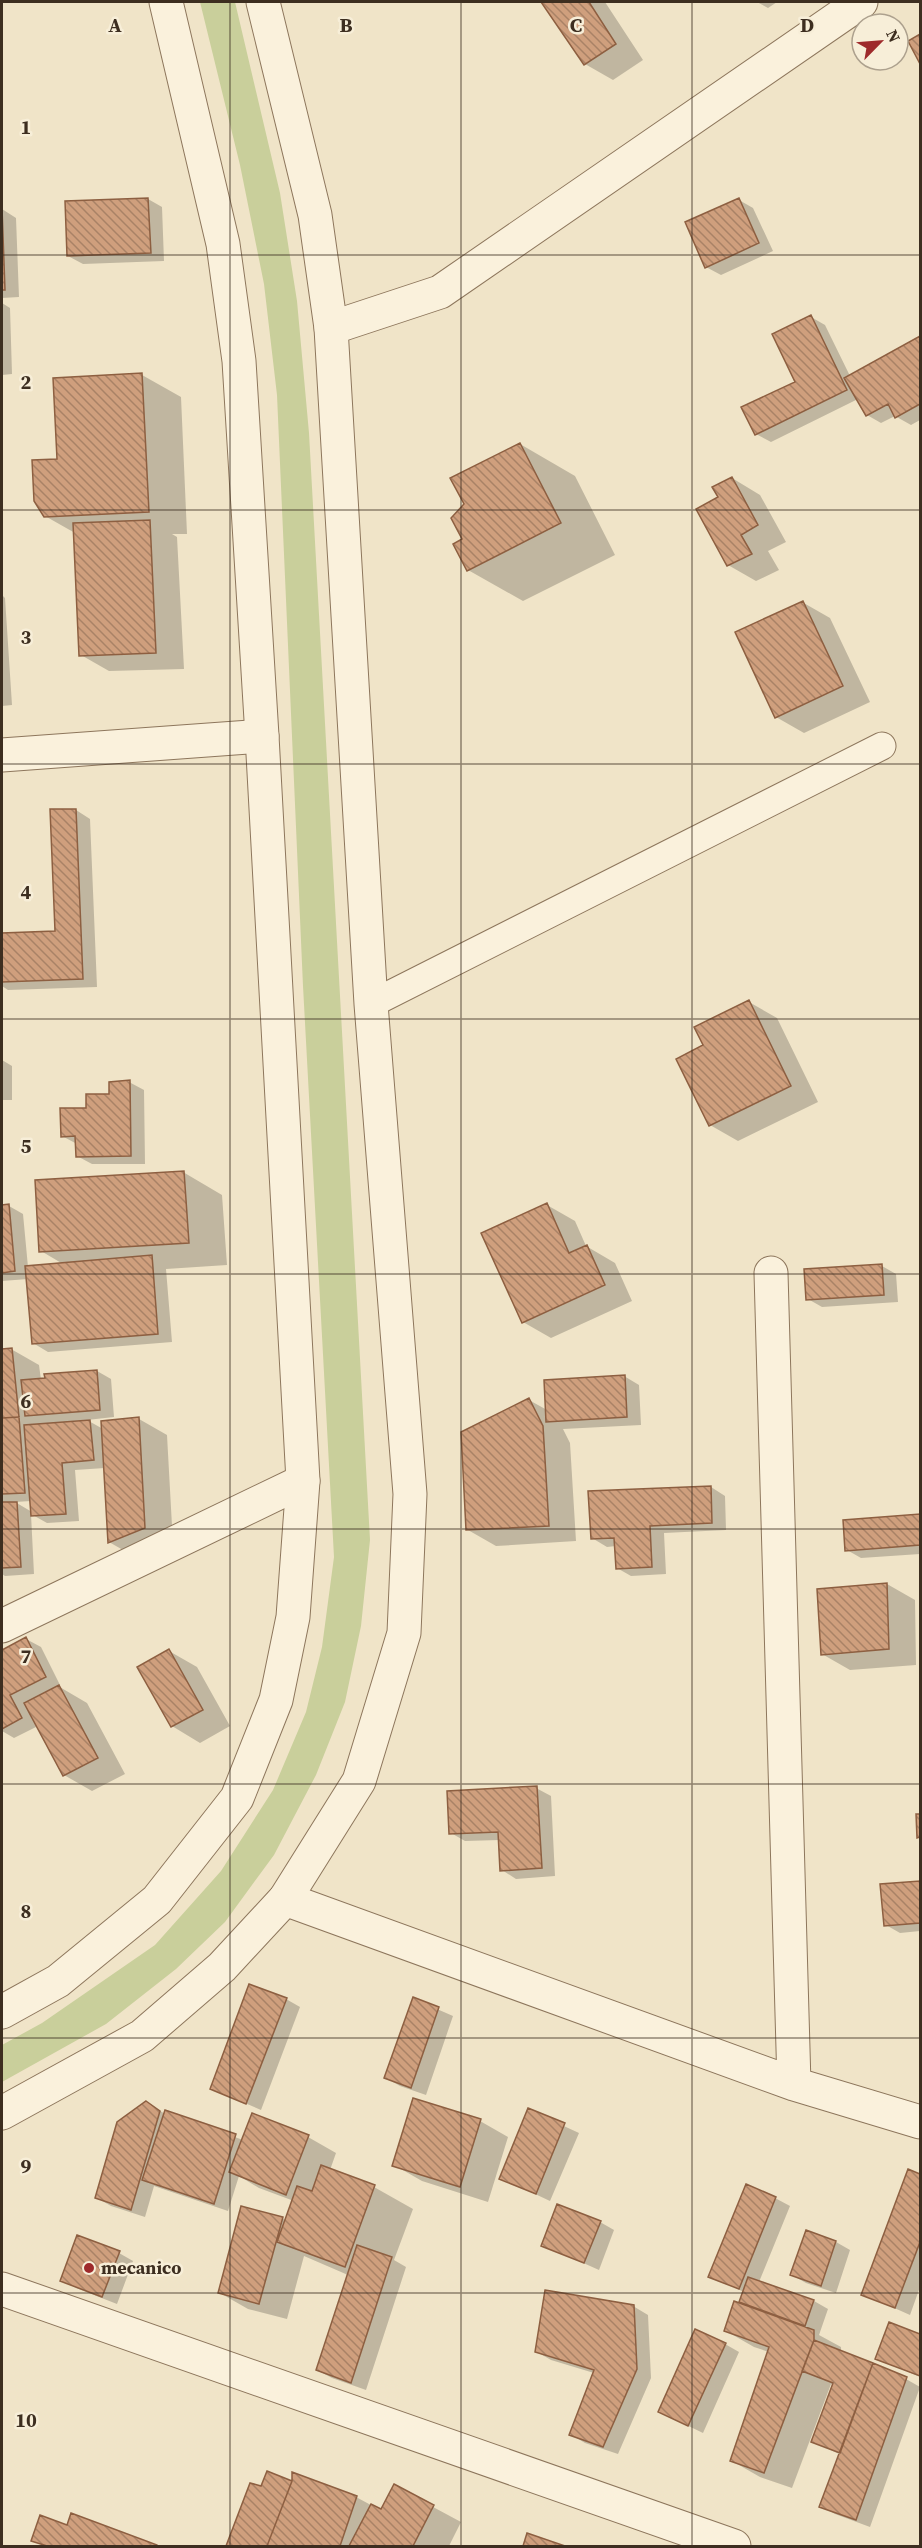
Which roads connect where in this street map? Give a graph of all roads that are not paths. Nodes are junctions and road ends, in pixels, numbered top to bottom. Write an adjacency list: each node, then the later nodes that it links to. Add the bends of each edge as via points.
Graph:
1 (166, 2): 5 (street, via 224,244 236,338)
2 (263, 2): 4 (street, via 315,215)
3 (861, 2): 4 (street, via 440,292)
4 (331, 328): 8 (street)
5 (262, 736): 7 (street); 10 (street)
6 (882, 746): 8 (lane)
7 (2, 755)
8 (371, 1004): 12 (street, via 410,1494 404,1634 359,1782)
9 (771, 1274): 14 (street)
10 (303, 1481): 11 (street); 13 (street, via 291,1628 276,1700 237,1798 157,1900 58,1981)
11 (2, 1626)
12 (285, 1899): 14 (street); 15 (street, via 222,1967 142,2036)
13 (2, 2012)
14 (794, 2084): 16 (street)
15 (2, 2113)
16 (921, 2122)
17 (2, 2289): 18 (street)
18 (734, 2547)

